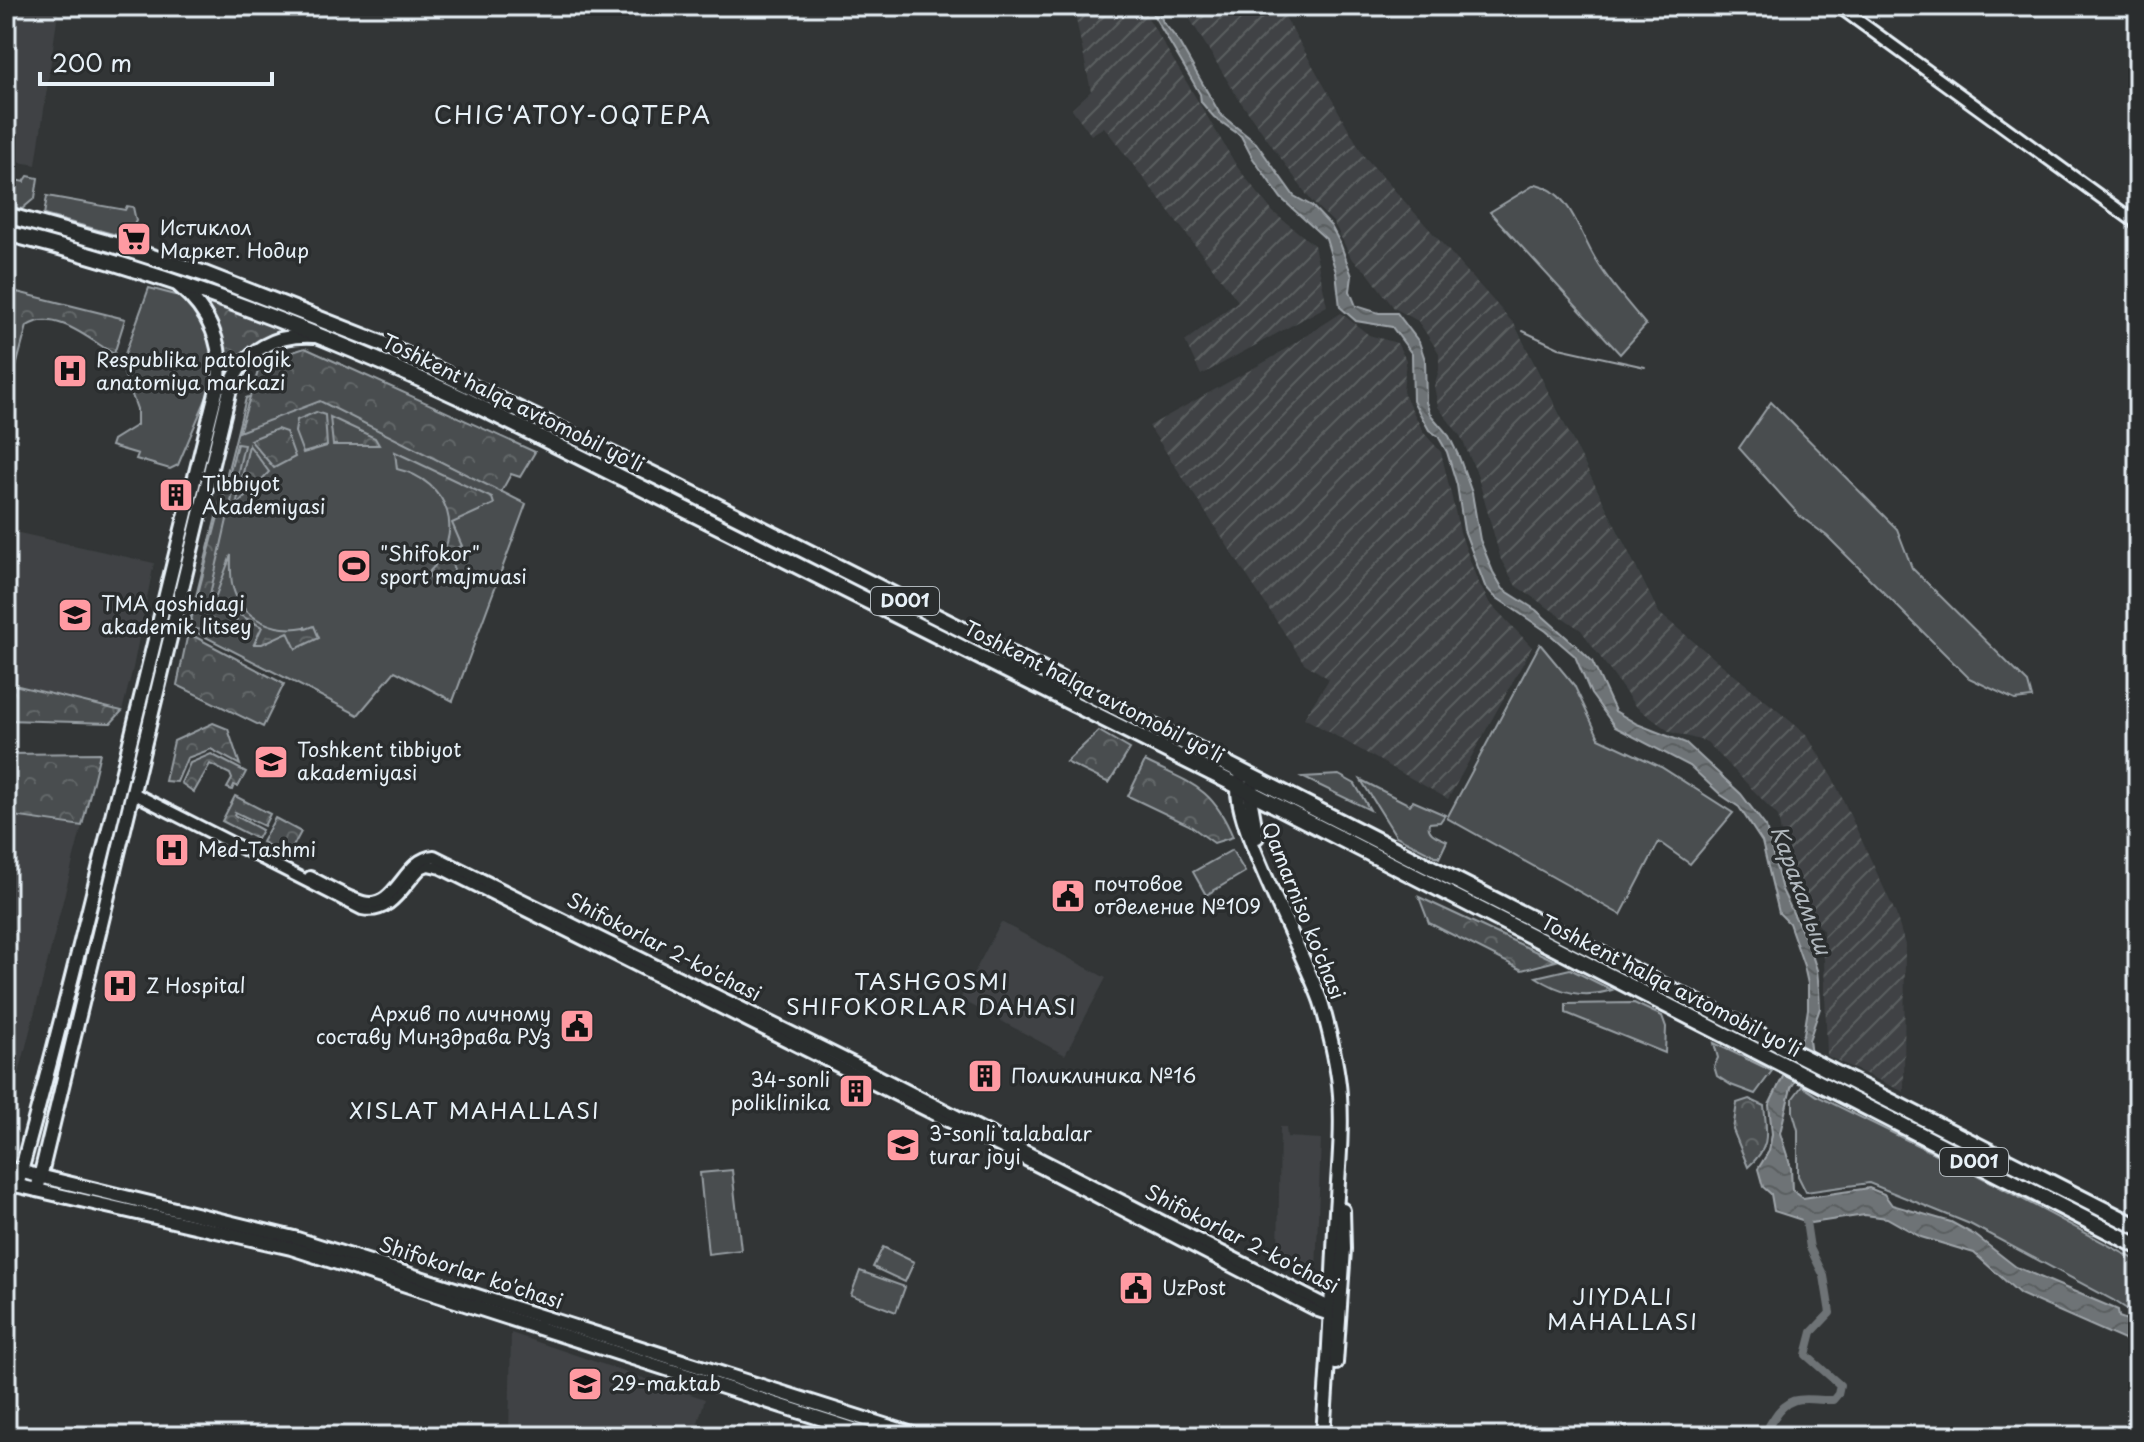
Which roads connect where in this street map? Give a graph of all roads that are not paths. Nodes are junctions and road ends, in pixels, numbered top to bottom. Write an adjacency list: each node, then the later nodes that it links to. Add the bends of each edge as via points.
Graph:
1 (1838, 6): 3 (street)
2 (6, 215): 8 (highway, Toshkent halqa avtomobil yo'li / D001, via 248,290 381,343)
3 (2138, 224)
4 (6, 233): 5 (highway, Toshkent halqa avtomobil yo'li / D001)
5 (174, 281): 6 (highway, Toshkent halqa avtomobil yo'li / D001); 7 (main road, via 199,305 213,329)
6 (328, 338): 7 (main road, via 291,337 261,346); 8 (highway, Toshkent halqa avtomobil yo'li / D001)
7 (225, 385): 14 (main road, via 174,559)
8 (469, 393): 9 (highway, Toshkent halqa avtomobil yo'li / D001); 10 (highway, Toshkent halqa avtomobil yo'li / D001)
9 (1111, 705): 10 (highway); 11 (highway, Toshkent halqa avtomobil yo'li / D001)
10 (1104, 719): 12 (highway, Toshkent halqa avtomobil yo'li / D001)
11 (1156, 728): 12 (highway); 13 (highway, Toshkent halqa avtomobil yo'li / D001)
12 (1149, 742): 13 (highway, Toshkent halqa avtomobil yo'li / D001)
13 (1246, 782): 15 (highway, Toshkent halqa avtomobil yo'li / D001); 16 (highway, Toshkent halqa avtomobil yo'li / D001); 27 (main road, Qamarniso ko'chasi, via 1238,804 1333,1031 1347,1102 1344,1249)
14 (127, 791): 19 (main road); 20 (main road); 27 (street, Shifokorlar 2-ko'chasi, via 148,795 362,902 380,901 418,860 434,856 863,1068)
15 (1517, 910): 16 (highway); 17 (highway, Toshkent halqa avtomobil yo'li / D001, via 1779,1044)
16 (1509, 926): 17 (highway, Toshkent halqa avtomobil yo'li / D001, via 1772,1059)
17 (1814, 1072): 23 (highway, Toshkent halqa avtomobil yo'li / D001); 24 (highway, Toshkent halqa avtomobil yo'li / D001)
18 (6, 1168): 19 (main road, Shifokorlar ko'chasi)
19 (21, 1171): 20 (main road, Shifokorlar ko'chasi); 21 (main road)
20 (40, 1176): 22 (main road); 29 (main road, Shifokorlar ko'chasi, via 294,1238)
21 (12, 1184): 22 (main road, Shifokorlar ko'chasi)
22 (37, 1190): 28 (main road, Shifokorlar ko'chasi, via 291,1248)
23 (2107, 1212): 24 (highway); 25 (highway, Toshkent halqa avtomobil yo'li / D001)
24 (2100, 1227): 26 (highway, Toshkent halqa avtomobil yo'li / D001)
25 (2138, 1227)
26 (2138, 1246)
27 (1333, 1311): 30 (main road, Qamarniso ko'chasi); 31 (main road, Qamarniso ko'chasi)
28 (875, 1436)
29 (919, 1436)
30 (1323, 1436)
31 (1331, 1436)

